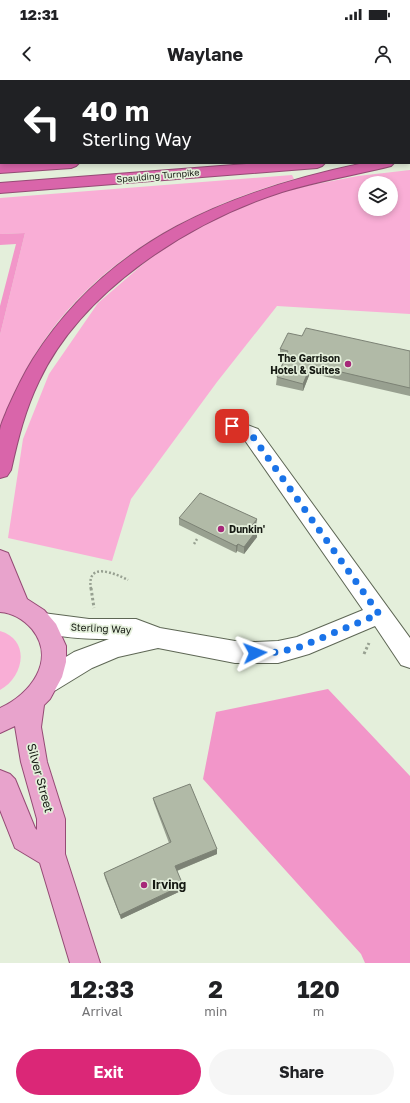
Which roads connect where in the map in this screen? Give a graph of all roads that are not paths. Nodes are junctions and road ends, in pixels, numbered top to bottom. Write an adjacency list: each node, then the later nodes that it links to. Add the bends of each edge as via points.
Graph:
1 (57, 164): 4 (highway)
2 (304, 164): 5 (highway, Spaulding Turnpike)
3 (381, 164): 7 (highway, via 318,177 242,201 188,225 116,274 76,312 44,356 18,406)
4 (0, 168)
5 (0, 188)
6 (232, 426): 10 (lane, via 251,434)
7 (0, 470)
8 (0, 559): 9 (main road)
9 (9, 604): 11 (main road, via 32,613)
10 (379, 614): 12 (lane, Sterling Way, via 300,647 278,652 235,652); 13 (lane)
11 (43, 623): 12 (lane, Sterling Way, via 89,629 136,629); 14 (main road, via 54,651 53,667)
12 (159, 638): 14 (lane, Sterling Way, via 116,647 82,660)
13 (410, 657)
14 (47, 682): 15 (main road)
15 (32, 703): 16 (main road, via 12,717); 18 (main road, Silver Street, via 28,727 34,762 51,819)
16 (0, 721)
17 (0, 784): 18 (main road, via 5,788 25,838)
18 (51, 854): 19 (main road, Silver Street)
19 (85, 963)

